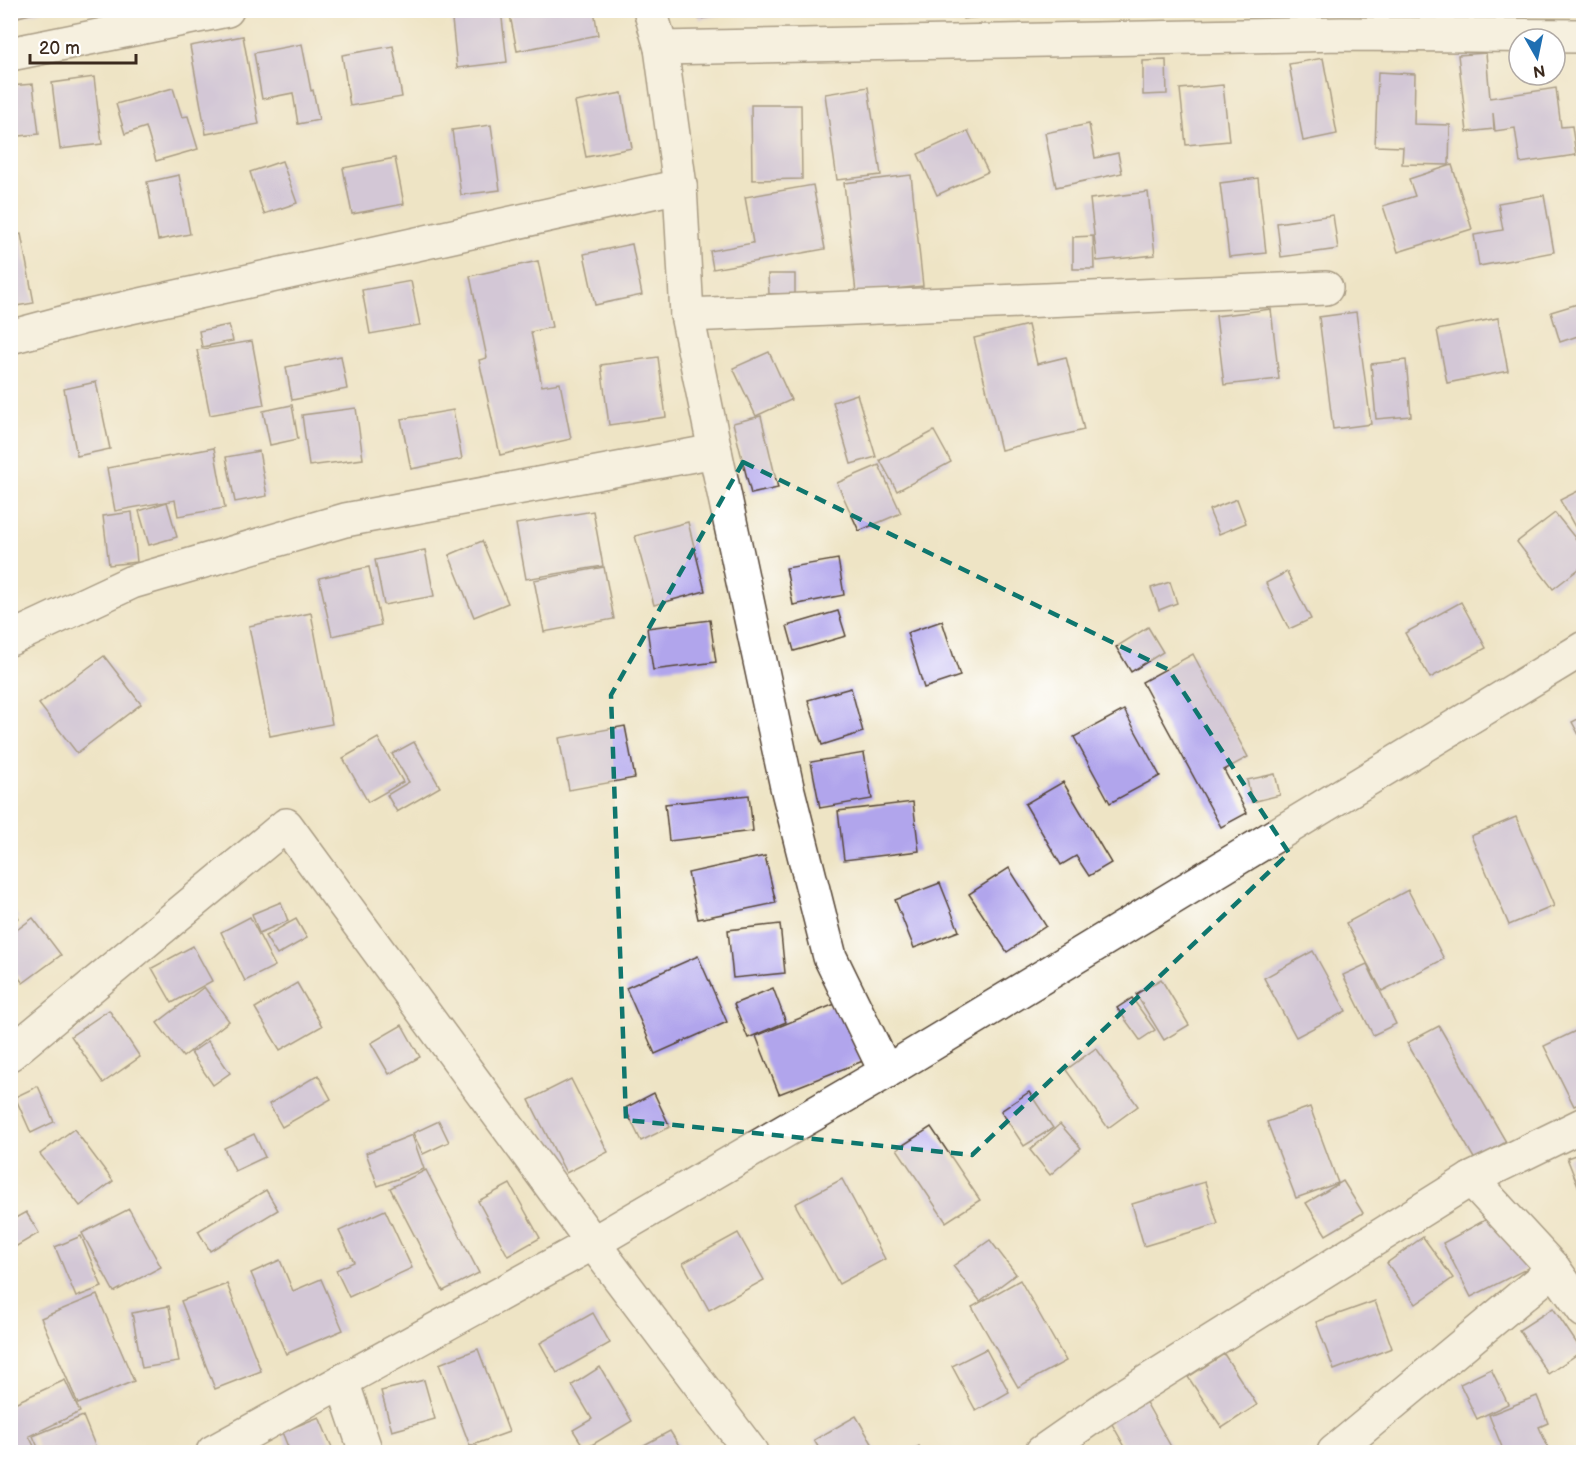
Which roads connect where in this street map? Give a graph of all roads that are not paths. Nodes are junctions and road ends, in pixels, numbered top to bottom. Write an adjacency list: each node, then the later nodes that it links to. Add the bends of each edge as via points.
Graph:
1 (227, 10): 5 (street)
2 (650, 10): 4 (street)
3 (1584, 36): 4 (street, via 1342,34)
4 (661, 48): 6 (street)
5 (10, 54)
6 (680, 186): 8 (street); 9 (street)
7 (1326, 288): 8 (street)
8 (687, 315): 10 (street)
9 (10, 337)
10 (715, 451): 11 (street, via 345,520 132,582); 14 (street, via 787,787 830,957)
11 (10, 639)
12 (1584, 648): 14 (street)
13 (10, 1054): 17 (street, via 286,825)
14 (886, 1072): 17 (street)
15 (1584, 1124): 16 (street)
16 (1471, 1179): 18 (street); 24 (street, via 1108,1406)
17 (594, 1243): 20 (street); 23 (street)
18 (1554, 1269): 19 (street); 25 (street)
19 (1584, 1311)
20 (342, 1381): 21 (street); 22 (street)
21 (213, 1452)
22 (366, 1452)
23 (751, 1452)
24 (1042, 1452)
25 (1334, 1452)

